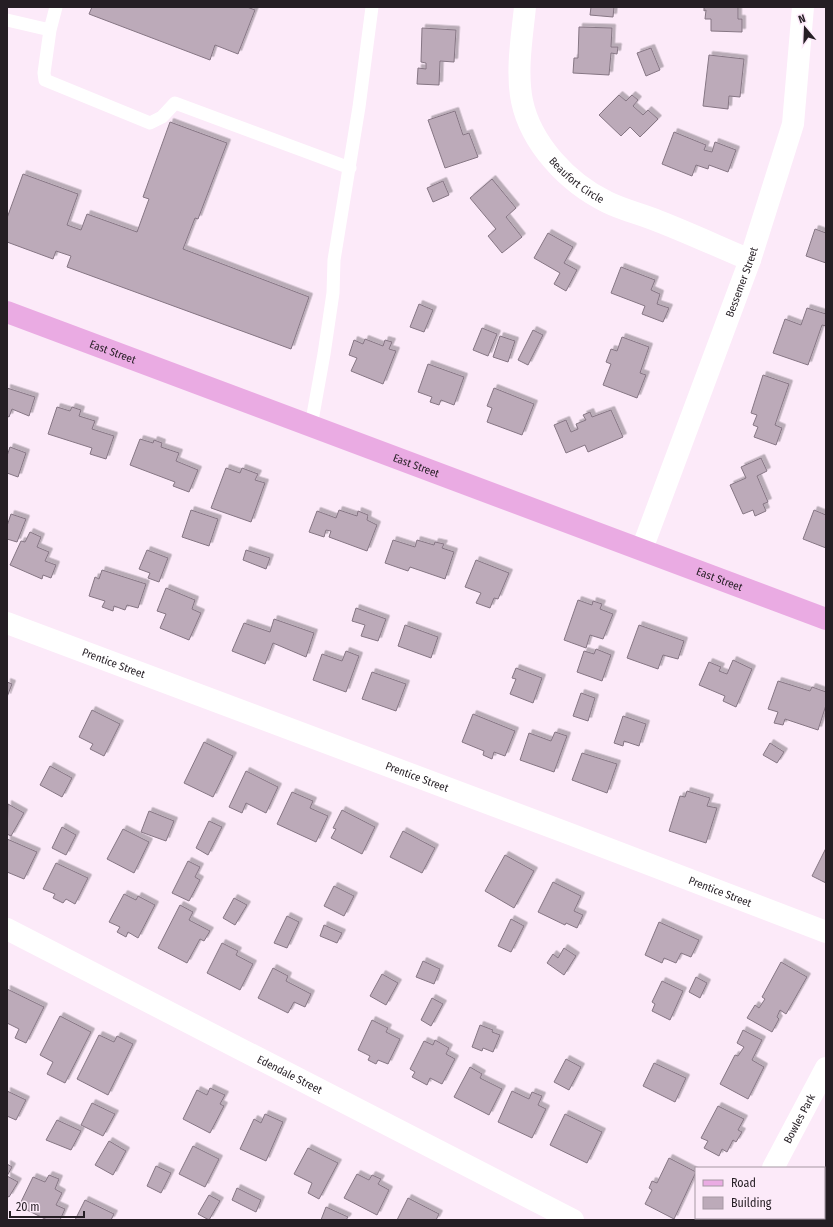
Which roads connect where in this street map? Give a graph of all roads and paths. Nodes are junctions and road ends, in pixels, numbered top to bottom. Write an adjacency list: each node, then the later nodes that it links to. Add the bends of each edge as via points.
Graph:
1 (56, 7): 6 (lane)
2 (372, 7): 7 (lane)
3 (525, 7): 8 (street, Beaufort Circle, via 520,80 522,101 534,132 556,163 587,191 609,203)
4 (803, 7): 8 (street, Bessemer Street, via 793,124)
5 (7, 20): 6 (lane)
6 (50, 30): 7 (lane, via 44,73 46,80 150,122 162,117 174,103)
7 (350, 168): 10 (lane, via 334,260 333,293 324,354)
8 (750, 260): 11 (street, Bessemer Street)
9 (7, 312): 10 (main road, East Street)
10 (311, 426): 11 (main road, East Street)
11 (642, 549): 12 (main road, East Street)
12 (826, 619)
13 (7, 623): 15 (street, Prentice Street)
14 (7, 929): 18 (street, Edendale Street)
15 (826, 932)
16 (826, 1068): 17 (street, Bowles Park)
17 (774, 1167)
18 (573, 1220)

